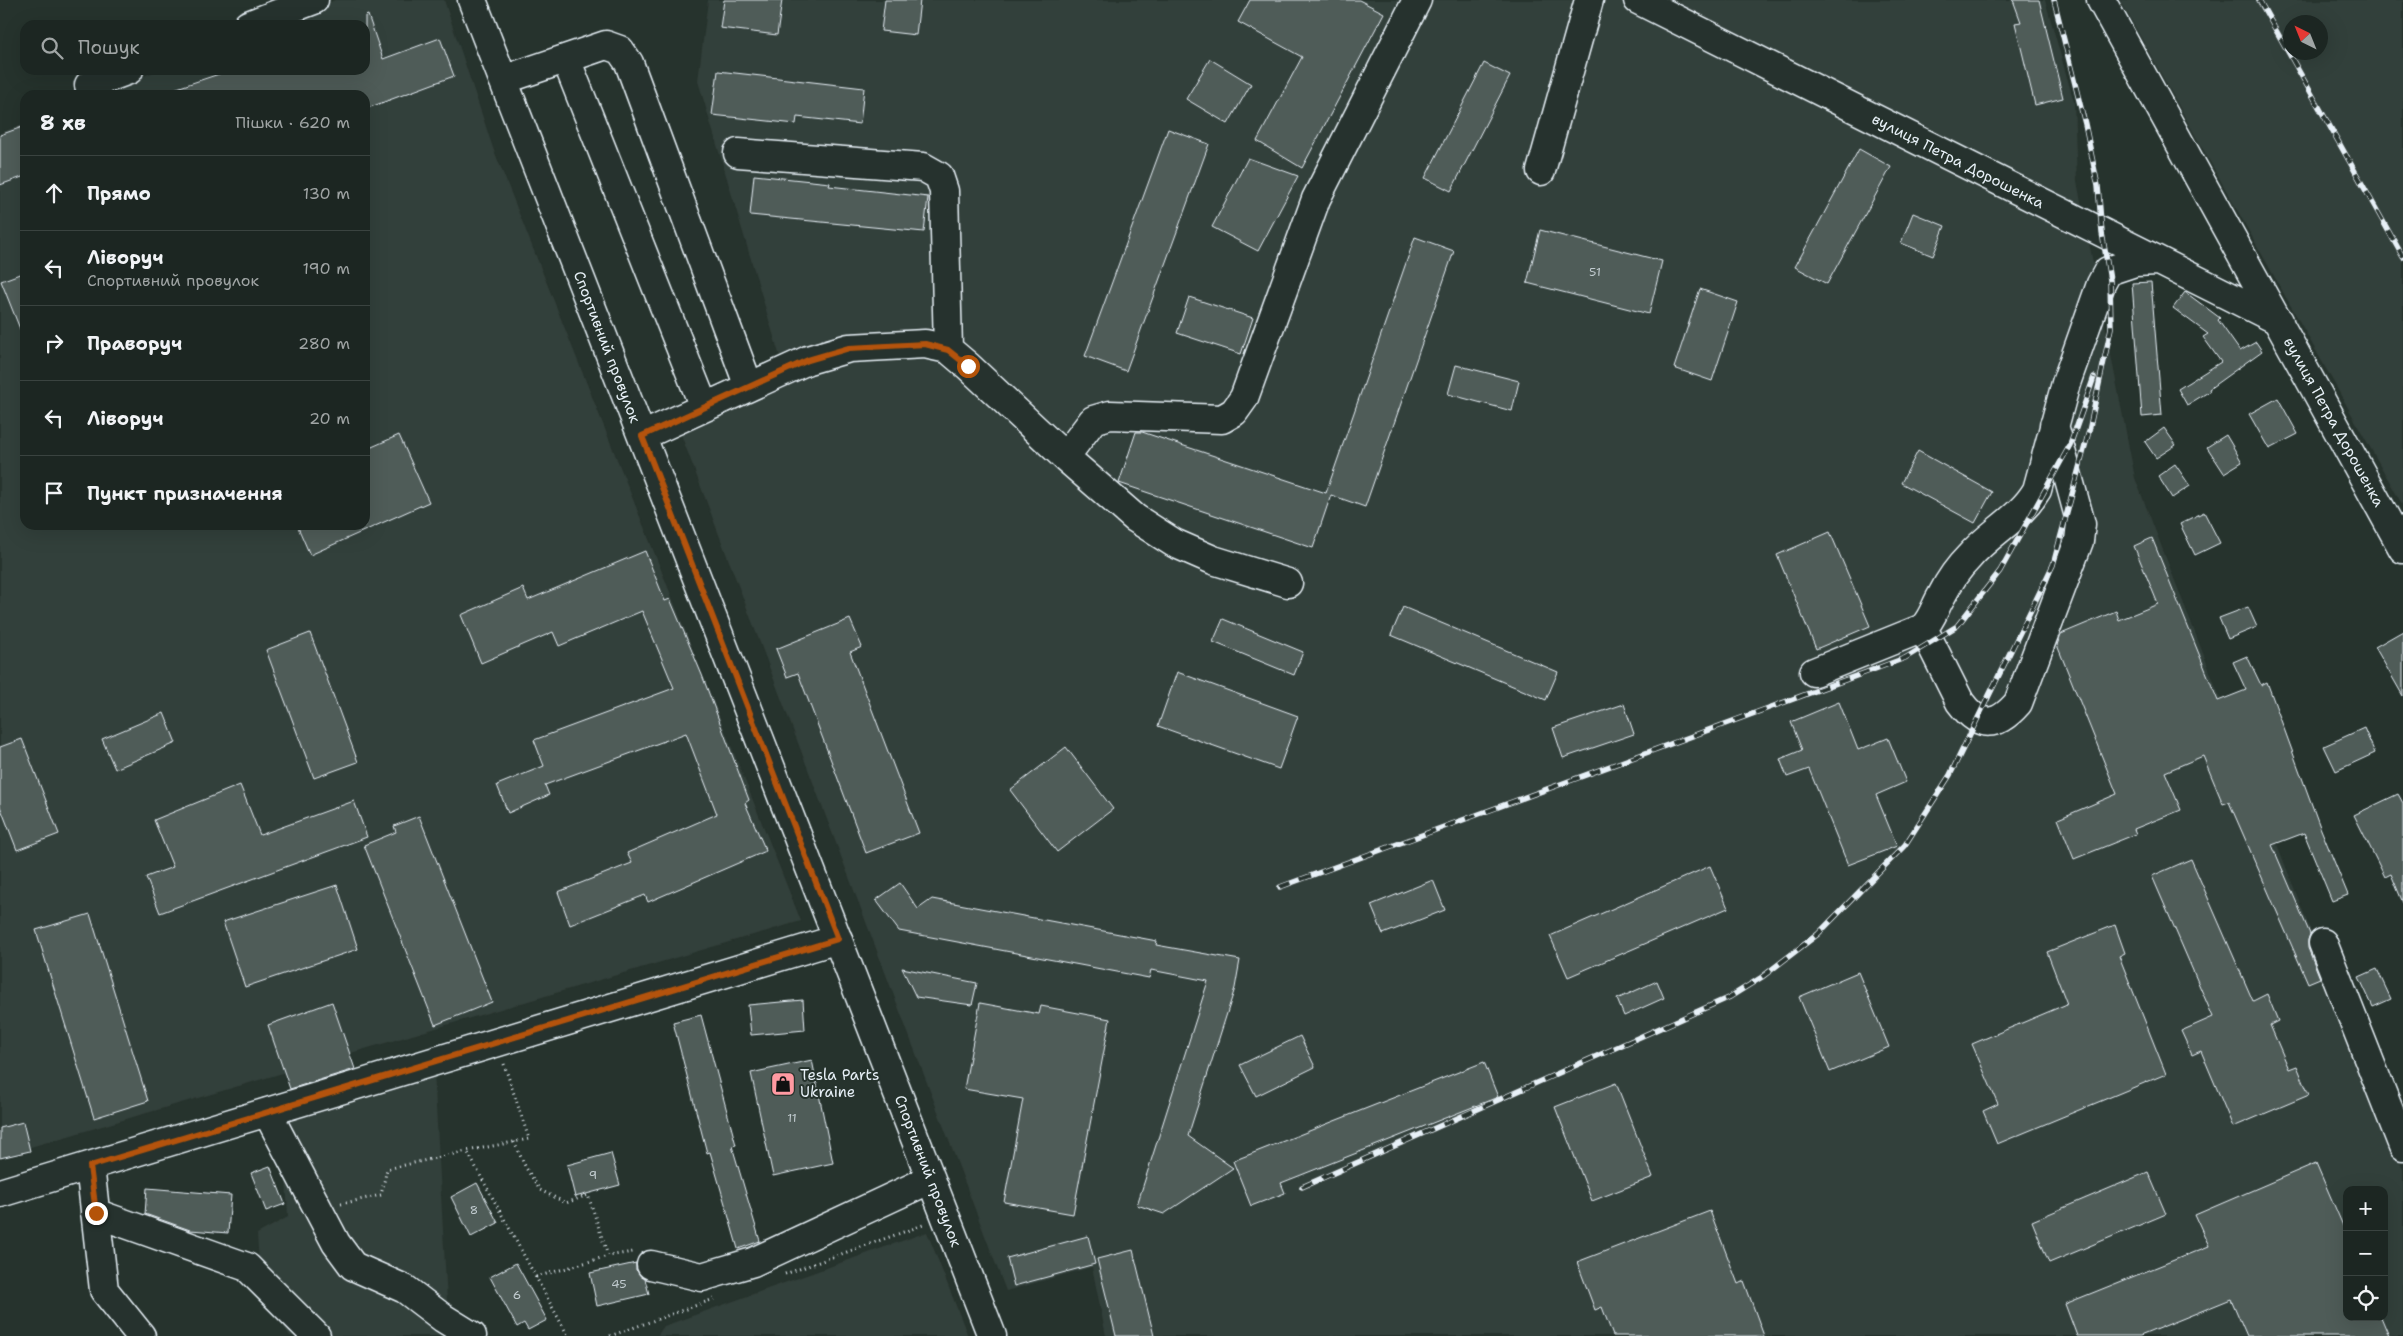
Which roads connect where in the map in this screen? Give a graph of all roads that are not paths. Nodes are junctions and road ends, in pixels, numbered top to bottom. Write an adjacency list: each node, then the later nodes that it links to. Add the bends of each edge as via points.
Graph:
1 (314, 0): 7 (street)
2 (472, 0): 10 (street, Спортивний провулок)
3 (1417, 0): 21 (street, via 1316,199 1244,398 1234,412 1222,419 1110,414 1093,420)
4 (1589, 0): 13 (street)
5 (1638, 0): 14 (street, вулиця Петра Дорошенка)
6 (2101, 0): 15 (street, вулиця Петра Дорошенка)
7 (261, 20)
8 (566, 59): 10 (street); 17 (street, via 606,45 620,50 629,63); 18 (street)
9 (116, 75): 11 (street)
10 (503, 80): 20 (street, Спортивний провулок)
11 (90, 85)
12 (738, 152): 16 (street, via 923,167 938,176 944,191)
13 (1541, 172)
14 (2158, 262): 15 (street, вулиця Петра Дорошенка); 19 (street, via 2135,262 2108,271 2066,383)
15 (2279, 321): 22 (street, вулиця Петра Дорошенка)
16 (948, 350): 17 (street, via 925,344 849,348 808,360); 21 (street)
17 (749, 387): 18 (street)
18 (704, 407): 20 (street)
19 (2054, 425): 24 (street, via 2037,490 2030,502 1969,556); 24 (street, via 2081,524 2079,541 2018,703 2007,715 1994,722 1972,717 1960,702)
20 (642, 436): 26 (street, Спортивний провулок)
21 (1065, 458): 23 (street, via 1136,518 1174,543 1213,560)
22 (2403, 549)
23 (1288, 583)
24 (1923, 628): 25 (street)
25 (1814, 672)
26 (838, 939): 28 (street); 31 (street, Спортивний провулок)
27 (2323, 943): 29 (street)
28 (266, 1112): 30 (street); 35 (street, via 336,1243 353,1266 405,1289)
29 (2403, 1146)
30 (90, 1166): 32 (street); 33 (street)
31 (931, 1179): 34 (street, via 753,1262 702,1277); 39 (street, Спортивний провулок)
32 (0, 1193)
33 (96, 1213): 36 (street, via 104,1290); 37 (street, via 247,1267)
34 (651, 1265)
35 (446, 1327): 38 (street)
36 (141, 1336)
37 (316, 1336)
38 (472, 1336)
39 (992, 1336)

